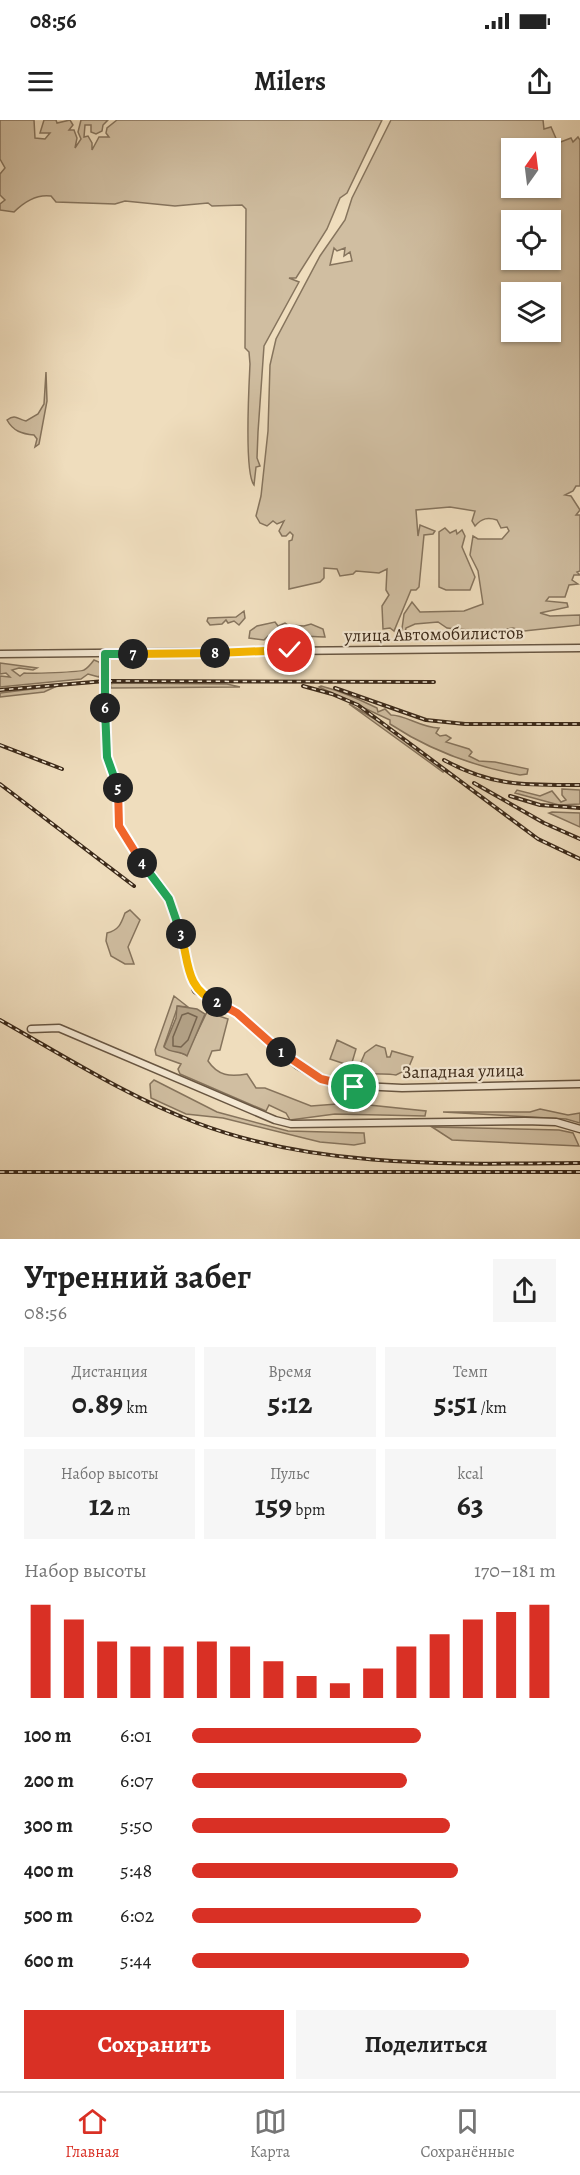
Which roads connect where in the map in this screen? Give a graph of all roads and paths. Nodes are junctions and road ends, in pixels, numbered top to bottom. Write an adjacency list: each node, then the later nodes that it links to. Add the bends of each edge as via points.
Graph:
1 (580, 648): 3 (street, улица Автомобилистов)
2 (0, 654): 3 (street, улица Автомобилистов)
3 (105, 654): 5 (street, Западная улица, via 107,757 118,787 119,826 174,909 196,990 235,1012 297,1065 340,1085 402,1088)
4 (31, 1029): 6 (street, via 60,1028 291,1124 525,1121 556,1122)
5 (580, 1084)
6 (580, 1130)

